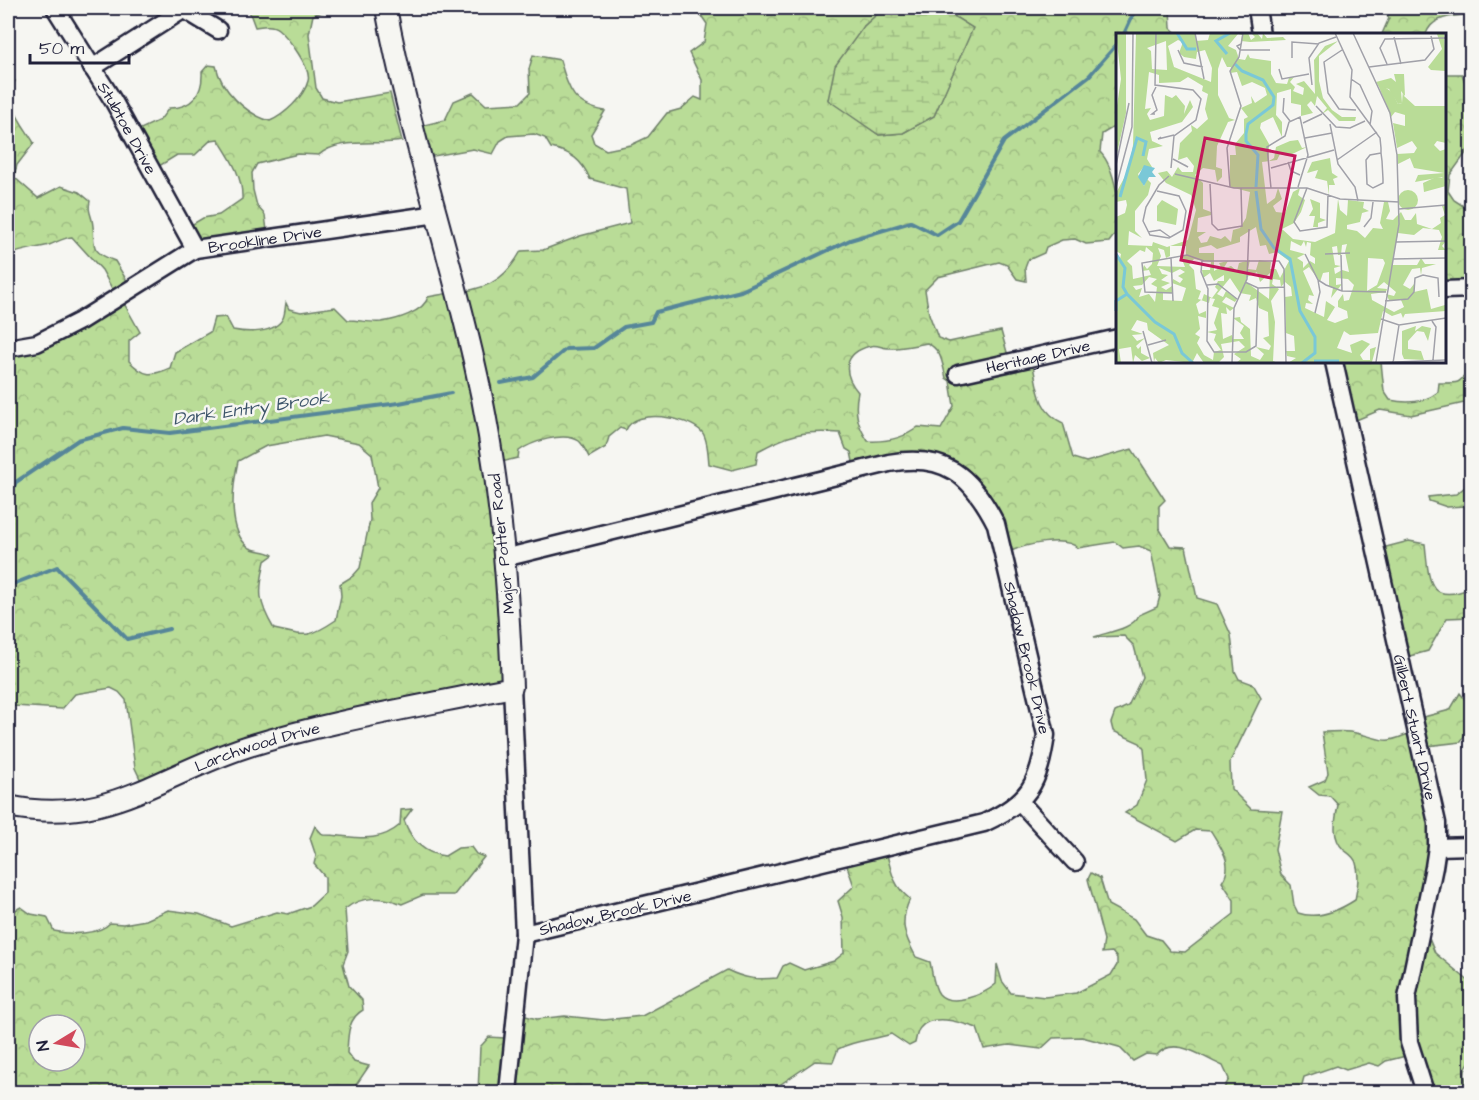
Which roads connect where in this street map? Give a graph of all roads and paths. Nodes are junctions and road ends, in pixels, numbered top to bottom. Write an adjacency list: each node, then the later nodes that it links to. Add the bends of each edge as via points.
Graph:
1 (55, 8): 7 (street, Stubtoe Drive)
2 (386, 8): 8 (street, Major Potter Road)
3 (1257, 8): 6 (street)
4 (185, 9): 5 (street); 7 (street)
5 (218, 30)
6 (1261, 33)
7 (92, 69): 9 (street, Stubtoe Drive)
8 (437, 214): 9 (street, Brookline Drive); 16 (street, Major Potter Road, via 474,363 494,468)
9 (195, 249): 13 (street, Brookline Drive, via 80,321 37,343)
10 (1472, 289): 11 (street)
11 (1446, 290)
12 (1116, 338): 15 (street, Heritage Drive)
13 (8, 348)
14 (1334, 363): 21 (street, Gilbert Stuart Drive, via 1434,807)
15 (958, 374)
16 (504, 558): 17 (street, Major Potter Road); 18 (street, Shadow Brook Drive, via 889,463 924,460 943,465 961,474 996,524 1044,716 1042,761)
17 (512, 687): 19 (street, Larchwood Drive, via 244,748 129,797 91,808 57,812); 23 (street, Major Potter Road)
18 (1021, 803): 22 (street); 23 (street, Shadow Brook Drive, via 974,826)
19 (8, 806)
20 (1472, 846): 21 (street)
21 (1437, 847): 25 (street, Gilbert Stuart Drive, via 1407,998 1409,1042)
22 (1075, 862)
23 (524, 934): 24 (street, Major Potter Road)
24 (508, 1092)
25 (1425, 1092)

